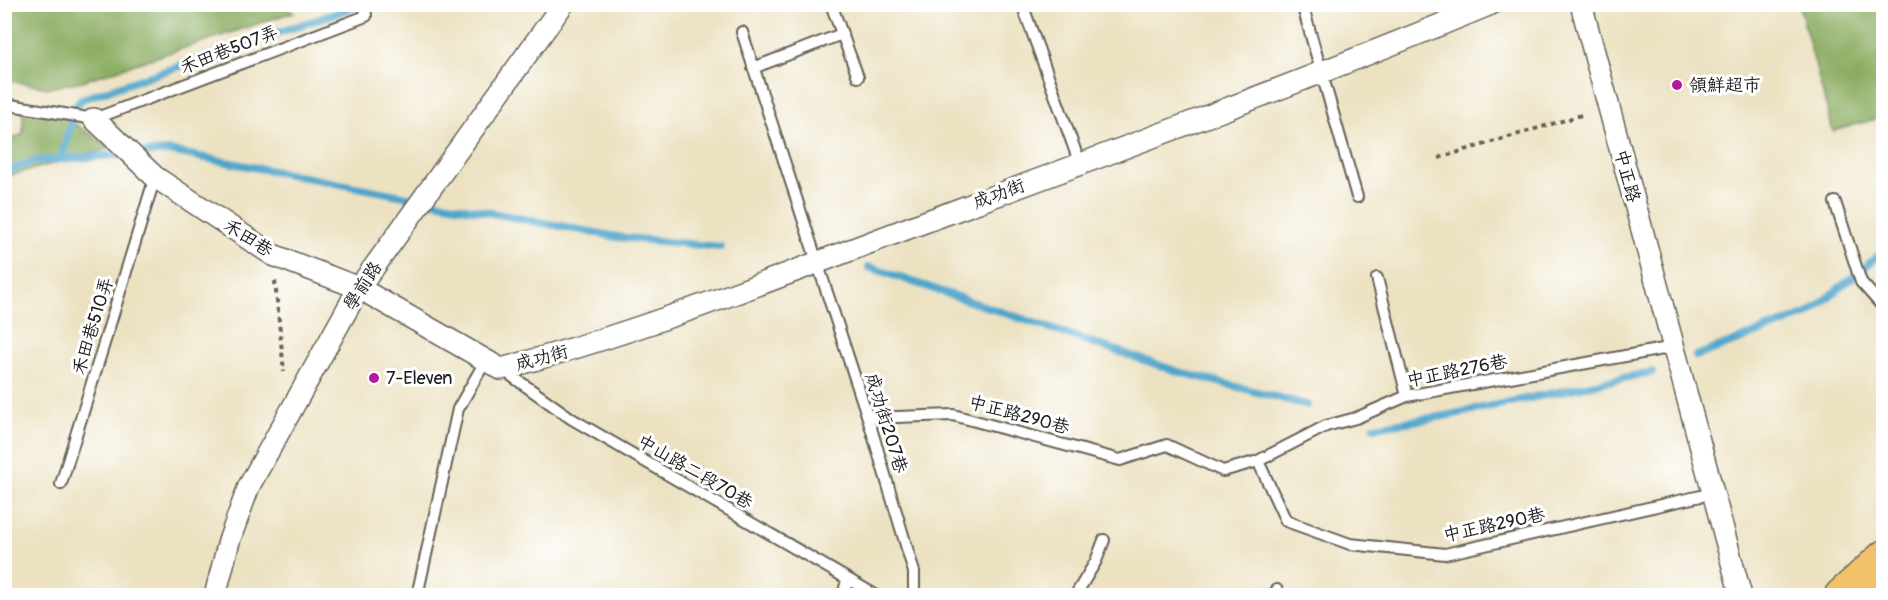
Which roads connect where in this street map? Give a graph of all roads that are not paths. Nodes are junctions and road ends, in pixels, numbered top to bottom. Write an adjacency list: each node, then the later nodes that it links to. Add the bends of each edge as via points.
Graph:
1 (365, 4): 14 (lane, 禾田巷507弄, via 366,16)
2 (562, 4): 21 (street, 學前路)
3 (831, 4): 9 (lane)
4 (1022, 4): 15 (lane)
5 (1302, 4): 11 (lane)
6 (1491, 4): 11 (street, 成功街)
7 (1581, 4): 23 (street, 中正路)
8 (741, 32): 10 (lane, 成功街207巷)
9 (842, 34): 10 (lane); 12 (lane)
10 (753, 68): 19 (lane, 成功街207巷)
11 (1321, 73): 15 (street, 成功街); 17 (lane)
12 (858, 77)
13 (4, 104): 14 (lane)
14 (94, 119): 16 (street, 禾田巷)
15 (1080, 164): 19 (street, 成功街)
16 (155, 177): 21 (street, 禾田巷, via 273,255); 28 (lane, 禾田巷510弄)
17 (1357, 197)
18 (1835, 202): 22 (lane, via 1860,282)
19 (817, 262): 24 (street, 成功街, via 572,350); 26 (lane, 成功街207巷)
20 (1377, 278): 25 (lane)
21 (360, 288): 24 (street, 禾田巷); 33 (street, 學前路, via 249,486)
22 (1884, 308)
23 (1674, 347): 25 (lane, 中正路276巷); 29 (street, 中正路)
24 (494, 364): 32 (lane, 中山路二段70巷, via 572,419); 34 (lane, via 458,409)
25 (1407, 396): 27 (lane, 中正路276巷, via 1326,426)
26 (868, 418): 27 (lane, 中正路290巷, via 953,415 1120,460 1167,445 1223,471); 37 (lane, 成功街207巷, via 914,572)
27 (1258, 461): 29 (lane, 中正路290巷, via 1286,521 1350,544 1445,554)
28 (62, 484)
29 (1714, 493): 39 (street)
30 (1104, 540): 38 (lane)
31 (1884, 557): 40 (main road)
32 (847, 580): 35 (lane); 36 (lane, 中山路二段70巷)
33 (215, 596)
34 (417, 596)
35 (843, 596)
36 (877, 596)
37 (914, 596)
38 (1075, 596)
39 (1741, 596)
40 (1841, 596)

